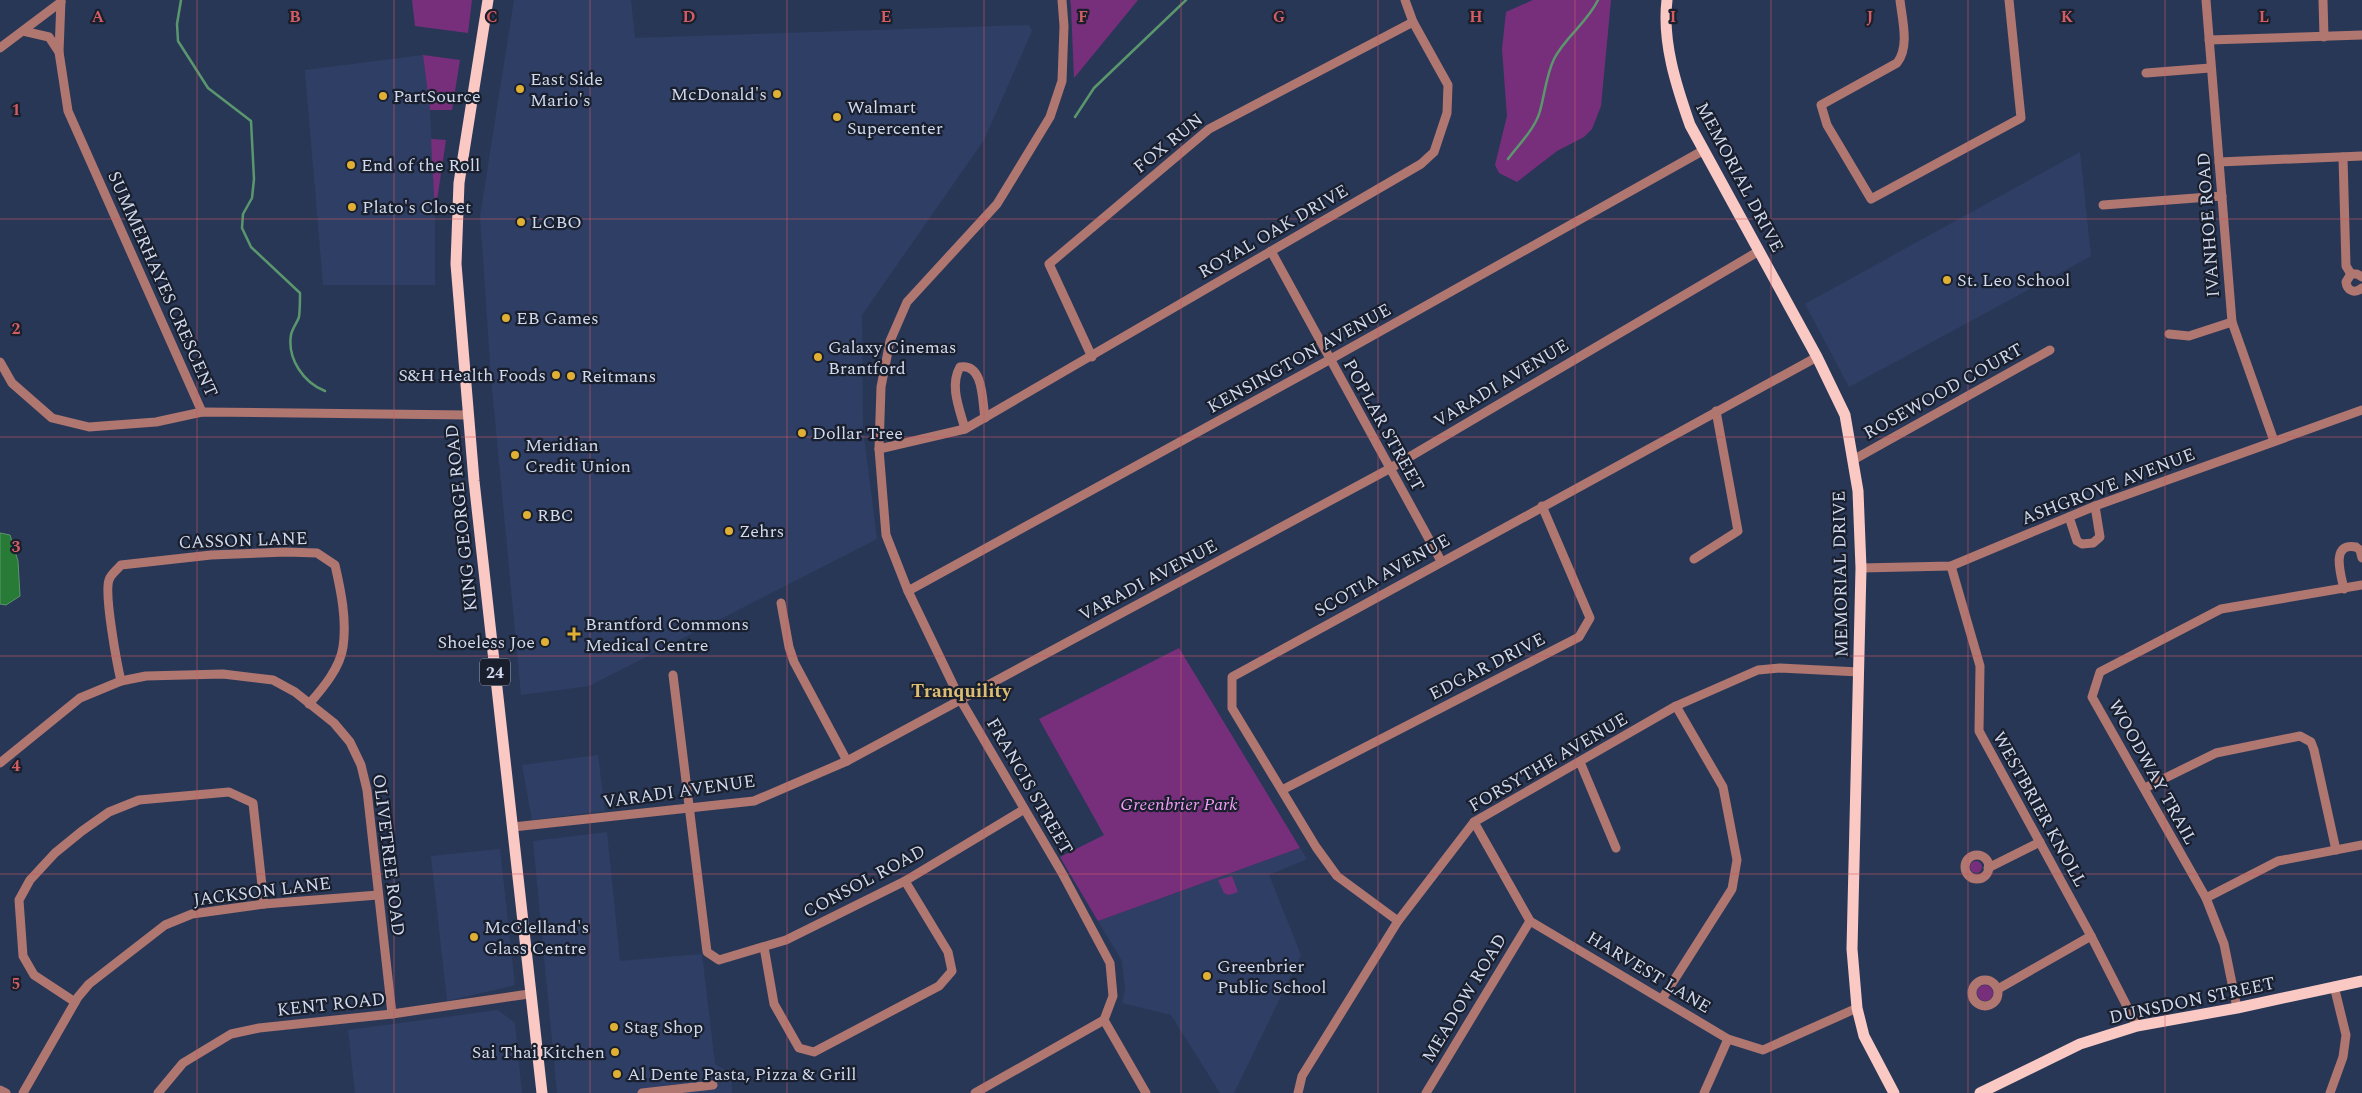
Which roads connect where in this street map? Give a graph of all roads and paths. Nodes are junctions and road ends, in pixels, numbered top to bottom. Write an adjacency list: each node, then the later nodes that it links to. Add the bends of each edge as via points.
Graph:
1 (488, 0): 40 (main road, KING GEORGE ROAD / 24, via 459,183 456,226)
2 (1062, 0): 44 (street, FRANCIS STREET, via 1062,81 1050,117 997,204 907,302 890,341 881,387)
3 (1405, 0): 10 (street, ROYAL OAK DRIVE)
4 (1667, 0): 19 (main road, MEMORIAL DRIVE, via 1667,40 1678,92 1690,125)
5 (1900, 0): 6 (street, via 1904,42 1902,58 1897,64 1822,105 1827,125 1872,199 2021,118)
6 (2009, 0)
7 (2206, 0): 14 (street, IVANHOE ROAD)
8 (2323, 0): 13 (street)
9 (61, 1): 11 (street); 16 (street, SUMMERHAYES CRESCENT)
10 (1414, 22): 25 (street, ROYAL OAK DRIVE, via 1448,85 1447,113 1434,152 1421,164); 33 (street, FOX RUN, via 1209,129 1048,264)
11 (23, 31): 15 (street); 16 (street, via 49,37)
12 (2362, 36): 13 (street)
13 (2324, 37): 14 (street)
14 (2209, 40): 17 (street, IVANHOE ROAD)
15 (0, 48)
16 (59, 52): 39 (street, SUMMERHAYES CRESCENT, via 68,111)
17 (2210, 68): 18 (street); 22 (street, IVANHOE ROAD)
18 (2146, 73)
19 (1704, 150): 26 (main road, MEMORIAL DRIVE); 35 (street, KENSINGTON AVENUE)
20 (2362, 156): 21 (street)
21 (2343, 157): 22 (street); 27 (street, via 2346,266)
22 (2220, 162): 23 (street, IVANHOE ROAD)
23 (2222, 196): 24 (street); 30 (street, IVANHOE ROAD)
24 (2103, 205)
25 (1270, 251): 33 (street, ROYAL OAK DRIVE); 35 (street, POPLAR STREET)
26 (1759, 251): 34 (main road, MEMORIAL DRIVE); 46 (street, VARADI AVENUE)
27 (2351, 274): 28 (street); 29 (street, via 2347,287 2355,292)
28 (2362, 276)
29 (2362, 288)
30 (2232, 322): 31 (street, via 2189,336); 43 (street, IVANHOE ROAD)
31 (2169, 334)
32 (2050, 350): 45 (street, ROSEWOOD COURT)
33 (1092, 357): 41 (street, ROYAL OAK DRIVE)
34 (1816, 357): 38 (street, SCOTIA AVENUE); 45 (main road, MEMORIAL DRIVE, via 1845,415)
35 (1329, 360): 46 (street, POPLAR STREET); 57 (street, KENSINGTON AVENUE)
36 (0, 362): 39 (street, via 12,383 52,418 89,427 156,422)
37 (2362, 410): 43 (street, ASHGROVE AVENUE)
38 (1716, 411): 47 (street, SCOTIA AVENUE); 51 (street, via 1738,531)
39 (202, 412): 40 (street, SUMMERHAYES CRESCENT)
40 (467, 414): 73 (main road, KING GEORGE ROAD / 24)
41 (985, 418): 42 (street, ROYAL OAK DRIVE); 42 (street, via 979,378 974,369 960,367 955,376 955,389)
42 (965, 429): 44 (street, ROYAL OAK DRIVE)
43 (2274, 441): 48 (street, ASHGROVE AVENUE)
44 (879, 449): 57 (street, FRANCIS STREET, via 886,535)
45 (1853, 460): 54 (main road, MEMORIAL DRIVE, via 1858,491)
46 (1389, 469): 52 (street, POPLAR STREET); 62 (street, VARADI AVENUE)
47 (1542, 506): 52 (street, SCOTIA AVENUE); 69 (street, EDGAR DRIVE, via 1590,618 1579,637)
48 (2095, 506): 49 (street, ASHGROVE AVENUE); 49 (street, via 2100,537 2093,543 2077,541)
49 (2069, 517): 53 (street, ASHGROVE AVENUE)
50 (2362, 558): 56 (street, via 2356,547 2343,548 2340,552 2338,558)
51 (1694, 559)
52 (1441, 561): 69 (street, SCOTIA AVENUE, via 1232,677 1232,708)
53 (1951, 566): 54 (street, ASHGROVE AVENUE); 74 (street, WESTBRIER KNOLL, via 1980,666 1979,731)
54 (1861, 568): 59 (main road, MEMORIAL DRIVE)
55 (2362, 585): 56 (street, WOODWAY TRAIL)
56 (2344, 589): 68 (street, WOODWAY TRAIL, via 2221,609 2100,672 2092,697)
57 (908, 591): 62 (street, FRANCIS STREET)
58 (781, 603): 65 (street, via 794,662)
59 (1859, 672): 64 (street, FORSYTHE AVENUE, via 1758,670); 93 (main road, MEMORIAL DRIVE, via 1852,949)
60 (673, 675): 70 (street)
61 (121, 681): 63 (street, OLIVETREE ROAD, via 146,676 223,674 273,680); 63 (street, CASSON LANE, via 109,607 109,580 121,565 249,553 317,553 335,565 341,599 343,648 333,673); 67 (street, OLIVETREE ROAD, via 80,698)
62 (960, 699): 65 (street, VARADI AVENUE); 71 (street, FRANCIS STREET)
63 (310, 704): 80 (street, OLIVETREE ROAD, via 334,723 350,742 360,765 367,790)
64 (1676, 706): 66 (street, FORSYTHE AVENUE); 91 (street, via 1723,787 1737,860 1732,889)
65 (847, 761): 70 (street, VARADI AVENUE, via 754,801)
66 (1580, 762): 72 (street, FORSYTHE AVENUE); 76 (street)
67 (0, 763)
68 (2145, 788): 77 (street, via 2216,753 2300,736 2311,742 2314,750); 81 (street, WOODWAY TRAIL)
69 (1282, 790): 84 (street, SCOTIA AVENUE, via 1337,876)
70 (688, 809): 73 (street, VARADI AVENUE); 86 (street, CONSOL ROAD, via 707,952 719,960)
71 (1023, 810): 79 (street, CONSOL ROAD); 96 (street, FRANCIS STREET, via 1062,873 1110,963 1113,996)
72 (1474, 822): 83 (street, HARVEST LANE); 84 (street, FORSYTHE AVENUE)
73 (513, 827): 90 (main road, KING GEORGE ROAD / 24)
74 (2040, 842): 78 (street); 85 (street, WESTBRIER KNOLL)
75 (2362, 845): 77 (street)
76 (1616, 848)
77 (2336, 850): 81 (street, via 2278,862)
78 (1988, 868)
79 (905, 881): 86 (street, CONSOL ROAD, via 786,940); 86 (street, via 948,952 952,971 939,986 834,1044 814,1052 799,1048 774,1004)
80 (378, 895): 82 (street, JACKSON LANE); 95 (street, OLIVETREE ROAD)
81 (2206, 898): 94 (street, WOODWAY TRAIL, via 2224,944)
82 (264, 904): 92 (street, JACKSON LANE, via 192,914 165,925 90,984); 92 (street, via 253,803 229,792 138,800 109,812 55,853 30,880 19,900 22,956 34,975)
83 (1530, 920): 91 (street, HARVEST LANE); 110 (street, MEADOW ROAD)
84 (1398, 921): 109 (street, FORSYTHE AVENUE, via 1302,1076)
85 (2092, 936): 89 (street); 97 (street, WESTBRIER KNOLL)
86 (764, 947)
87 (2362, 981): 88 (main road, DUNSDON STREET)
88 (2334, 986): 94 (main road, DUNSDON STREET); 114 (street, via 2346,1035 2343,1057)
89 (1998, 989)
90 (530, 994): 95 (street, KENT ROAD); 105 (main road, KING GEORGE ROAD / 24)
91 (1662, 999): 98 (street, HARVEST LANE)
92 (75, 1002): 103 (street, JACKSON LANE)
93 (1857, 1008): 98 (street, HARVEST LANE, via 1762,1050); 112 (main road, MEMORIAL DRIVE, via 1864,1036)
94 (2238, 1008): 97 (main road, DUNSDON STREET)
95 (392, 1014): 104 (street, KENT ROAD, via 259,1028 231,1034 183,1064)
96 (1104, 1020): 107 (street); 108 (street)
97 (2137, 1026): 101 (main road, DUNSDON STREET, via 2080,1044)
98 (1728, 1039): 111 (street)
99 (714, 1085): 106 (street)
100 (0, 1090): 102 (street)
101 (1994, 1090): 113 (main road, DUNSDON STREET)
102 (6, 1093)
103 (23, 1093)
104 (158, 1093)
105 (542, 1093)
106 (642, 1093)
107 (974, 1093)
108 (1146, 1093)
109 (1298, 1093)
110 (1426, 1093)
111 (1704, 1093)
112 (1894, 1093)
113 (1980, 1093)
114 (2330, 1093)

